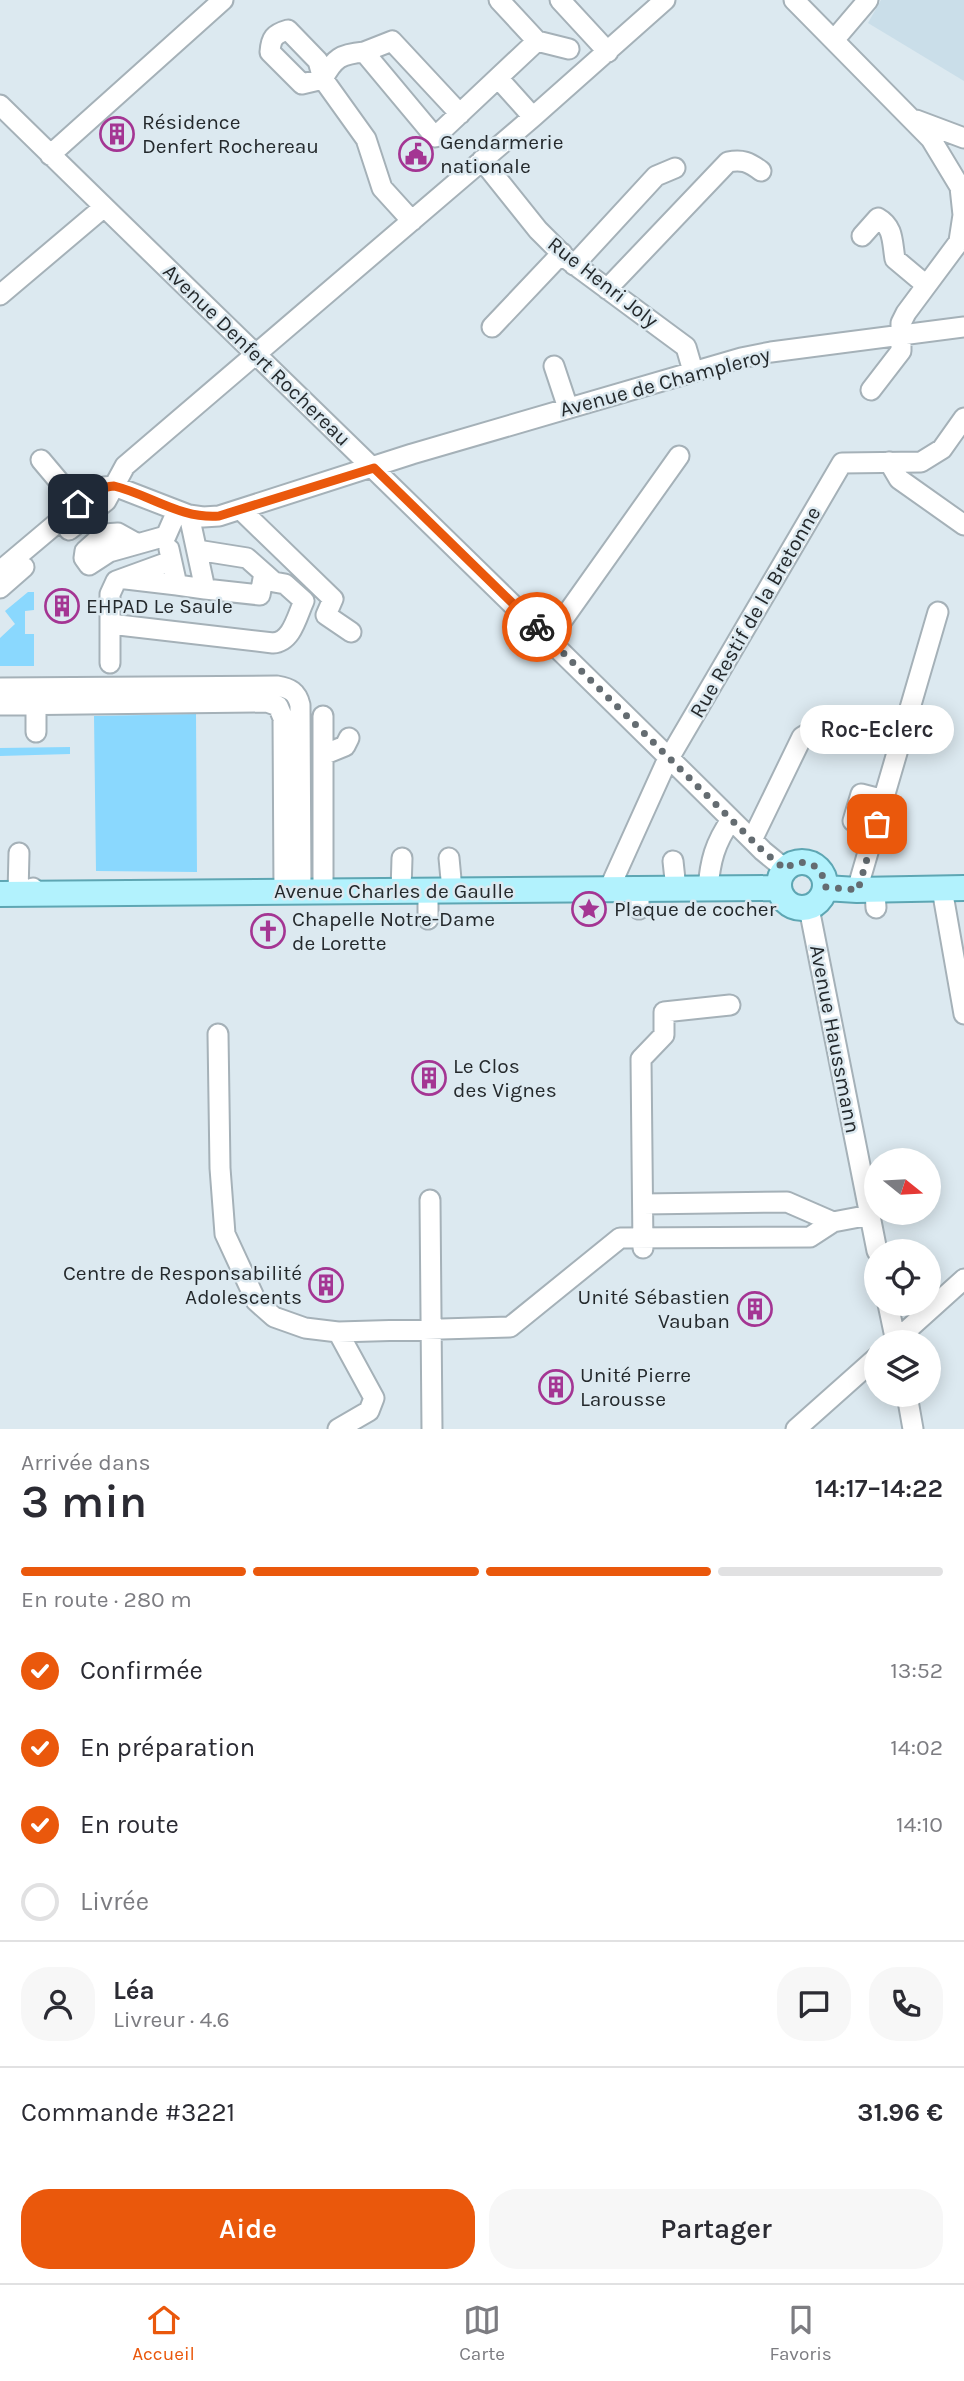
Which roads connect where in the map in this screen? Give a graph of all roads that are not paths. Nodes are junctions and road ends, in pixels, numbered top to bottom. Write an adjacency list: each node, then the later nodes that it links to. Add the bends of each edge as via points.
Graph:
1 (223, 0): 20 (street)
2 (499, 0): 8 (street)
3 (560, 0): 11 (street)
4 (665, 0): 11 (street)
5 (794, 0): 7 (street)
6 (868, 0): 7 (street)
7 (834, 40): 18 (street)
8 (537, 41): 9 (street); 13 (street)
9 (569, 49)
10 (364, 52): 12 (street, via 392,41); 14 (street); 25 (street, via 331,63 324,79 366,139 382,188)
11 (608, 52): 17 (street)
12 (414, 65): 14 (street); 16 (street)
13 (498, 78): 16 (street); 17 (street)
14 (391, 87): 16 (street, via 435,137)
15 (0, 105): 20 (street, Avenue Denfert Rochereau)
16 (460, 114)
17 (533, 117): 21 (street)
18 (911, 119): 19 (street); 27 (street, via 930,139 960,187)
19 (964, 138)
20 (50, 155): 24 (street, Avenue Denfert Rochereau)
21 (482, 160): 25 (street); 28 (street, Rue Henri Joly, via 538,230)
22 (666, 164): 28 (street)
23 (761, 171): 30 (street, via 740,159 728,162)
24 (104, 207): 31 (street); 35 (street, Avenue Denfert Rochereau)
25 (412, 221): 35 (street)
26 (862, 236): 29 (street, via 878,218 887,223 895,258)
27 (961, 238): 29 (street)
28 (568, 259): 30 (street, Rue Henri Joly); 32 (street)
29 (926, 285): 34 (street, via 901,323)
30 (607, 289): 37 (street, Rue Henri Joly, via 687,347)
31 (0, 295)
32 (492, 327)
33 (964, 327): 34 (street, Avenue de Champleroy)
34 (901, 337): 37 (street, Avenue de Champleroy, via 771,352); 38 (street, via 901,351)
35 (255, 355): 44 (street, Avenue Denfert Rochereau); 45 (street, via 125,466)
36 (554, 366): 39 (street)
37 (693, 371): 39 (street, Avenue de Champleroy)
38 (871, 390)
39 (568, 408): 44 (street, Avenue de Champleroy)
40 (964, 418): 43 (street, Rue Restif de la Bretonne, via 942,449 921,462)
41 (679, 456): 63 (street)
42 (41, 460): 46 (street)
43 (889, 462): 49 (street, via 899,479); 73 (street, Rue Restif de la Bretonne, via 842,463)
44 (374, 468): 47 (street, Avenue de Champleroy); 63 (street, Avenue Denfert Rochereau)
45 (114, 486): 46 (street, via 104,486); 48 (street); 58 (street, via 100,508)
46 (78, 504): 54 (street)
47 (241, 510): 48 (street, Avenue de Champleroy, via 203,517); 62 (street, via 333,599 326,615)
48 (183, 513): 50 (street); 52 (street)
49 (964, 525)
50 (166, 536): 51 (street); 53 (street)
51 (136, 543)
52 (197, 550): 55 (street, via 247,558); 59 (street)
53 (171, 561): 56 (street); 57 (street)
54 (0, 571)
55 (264, 573): 59 (street, via 260,595); 61 (street, via 304,601 282,643)
56 (121, 579): 57 (street); 61 (street, via 111,590)
57 (177, 585): 59 (street)
58 (0, 588)
59 (205, 589)
60 (938, 612): 74 (street)
61 (110, 624): 64 (street)
62 (351, 632)
63 (549, 639): 73 (street, Avenue Denfert Rochereau)
64 (110, 663)
65 (0, 688): 89 (street, via 277,687 293,691 300,705)
66 (0, 705): 67 (street)
67 (36, 705): 69 (street); 89 (street, via 267,702 278,706 283,718)
68 (323, 716): 72 (street)
69 (36, 732)
70 (810, 732): 77 (street, via 802,737)
71 (349, 738): 72 (street, via 345,746)
72 (323, 755): 89 (street)
73 (670, 758): 75 (street, Avenue Denfert Rochereau); 85 (street, Rue Restif de la Bretonne, via 634,844)
74 (884, 800): 76 (street, via 861,794); 92 (street)
75 (731, 820): 77 (street, Avenue Denfert Rochereau); 87 (street, via 709,864)
76 (853, 821)
77 (752, 840): 82 (street, Avenue Denfert Rochereau)
78 (19, 853): 91 (street)
79 (402, 858): 90 (street)
80 (449, 858): 88 (street)
81 (673, 861): 86 (street)
82 (782, 879): 83 (main road, via 797,862 812,864 822,874); 87 (main road, Avenue Charles de Gaulle); 93 (main road, via 786,903)
83 (825, 887): 92 (main road); 93 (main road, via 822,898)
84 (953, 888): 92 (main road); 96 (street)
85 (609, 889): 86 (main road, Avenue Charles de Gaulle, via 639,899); 88 (main road, Avenue Charles de Gaulle)
86 (676, 889): 87 (main road, Avenue Charles de Gaulle)
87 (708, 889)
88 (440, 890): 90 (main road, Avenue Charles de Gaulle); 94 (street)
89 (296, 891): 90 (main road, Avenue Charles de Gaulle); 91 (main road, Avenue Charles de Gaulle)
90 (401, 891)
91 (7, 893)
92 (869, 896)
93 (809, 908): 98 (street, Avenue Haussmann)
94 (428, 919)
95 (730, 1005): 100 (street, via 664,1012 664,1035 641,1059)
96 (964, 1014)
97 (218, 1034): 107 (street, via 225,1234 256,1301 274,1317 305,1328)
98 (864, 1185)
99 (430, 1200): 105 (street)
100 (643, 1204): 102 (street, via 787,1202); 103 (street)
101 (864, 1216): 102 (street)
102 (833, 1222): 103 (street, via 810,1237)
103 (643, 1243): 105 (street, via 620,1238 510,1327)
104 (964, 1279): 106 (street)
105 (431, 1330): 107 (street); 111 (street)
106 (908, 1330)
107 (338, 1332): 110 (street, via 374,1398 369,1411)
108 (864, 1369): 112 (street)
109 (909, 1407): 113 (street)
110 (338, 1429)
111 (432, 1429)
112 (796, 1429)
113 (913, 1429)

